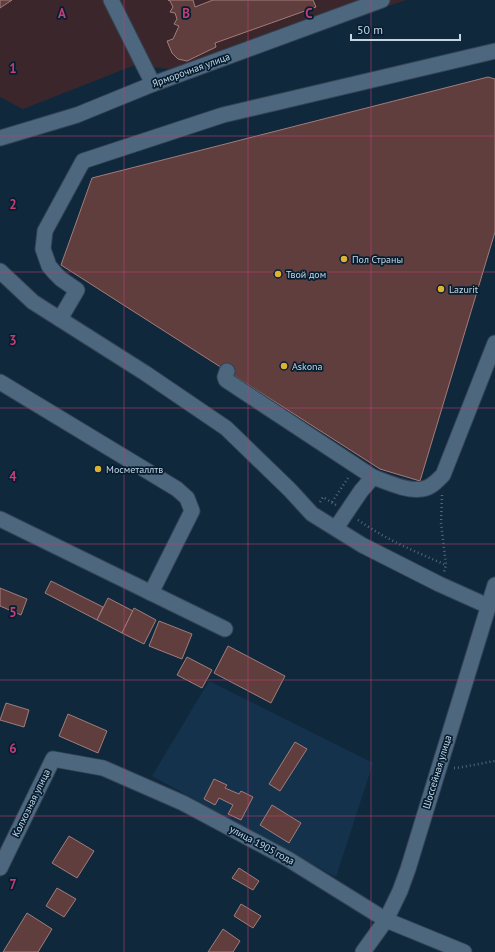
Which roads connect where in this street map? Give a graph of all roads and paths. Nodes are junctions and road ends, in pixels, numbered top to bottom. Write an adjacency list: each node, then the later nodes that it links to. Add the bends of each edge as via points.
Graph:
1 (112, 0): 4 (street)
2 (382, 0): 4 (street, Ярморочная улица)
3 (495, 51): 7 (street, via 223,115 83,161 45,231 43,249 49,266 61,279 77,290)
4 (153, 84): 5 (street, Ярморочная улица, via 77,115)
5 (0, 138)
6 (1, 274): 7 (street, via 34,302)
7 (60, 319): 16 (street, via 226,428 312,514)
8 (494, 346): 12 (street)
9 (226, 371): 11 (street, via 226,380)
10 (0, 382): 19 (street, via 177,489 187,498 192,511)
11 (356, 466): 13 (street); 14 (path)
12 (443, 475): 13 (street, via 434,484 422,489 405,488); 17 (path, via 441,523 446,565)
13 (373, 477): 16 (street)
14 (332, 502)
15 (0, 518): 19 (street)
16 (336, 528): 20 (street, via 362,545 439,584)
17 (371, 529)
18 (495, 585): 20 (street, Шоссейная улица)
19 (151, 593): 21 (street)
20 (492, 605): 24 (street, Шоссейная улица)
21 (225, 628)
22 (53, 759): 25 (street, Колхозная улица); 26 (street, улица 1905 года, via 103,768 183,803 288,859)
23 (495, 761): 24 (path, via 457,768)
24 (440, 763): 26 (street, Шоссейная улица, via 408,870)
25 (0, 868)
26 (386, 920): 27 (street, Шоссейная улица); 28 (street, улица 1905 года)
27 (363, 952)
28 (464, 952)

